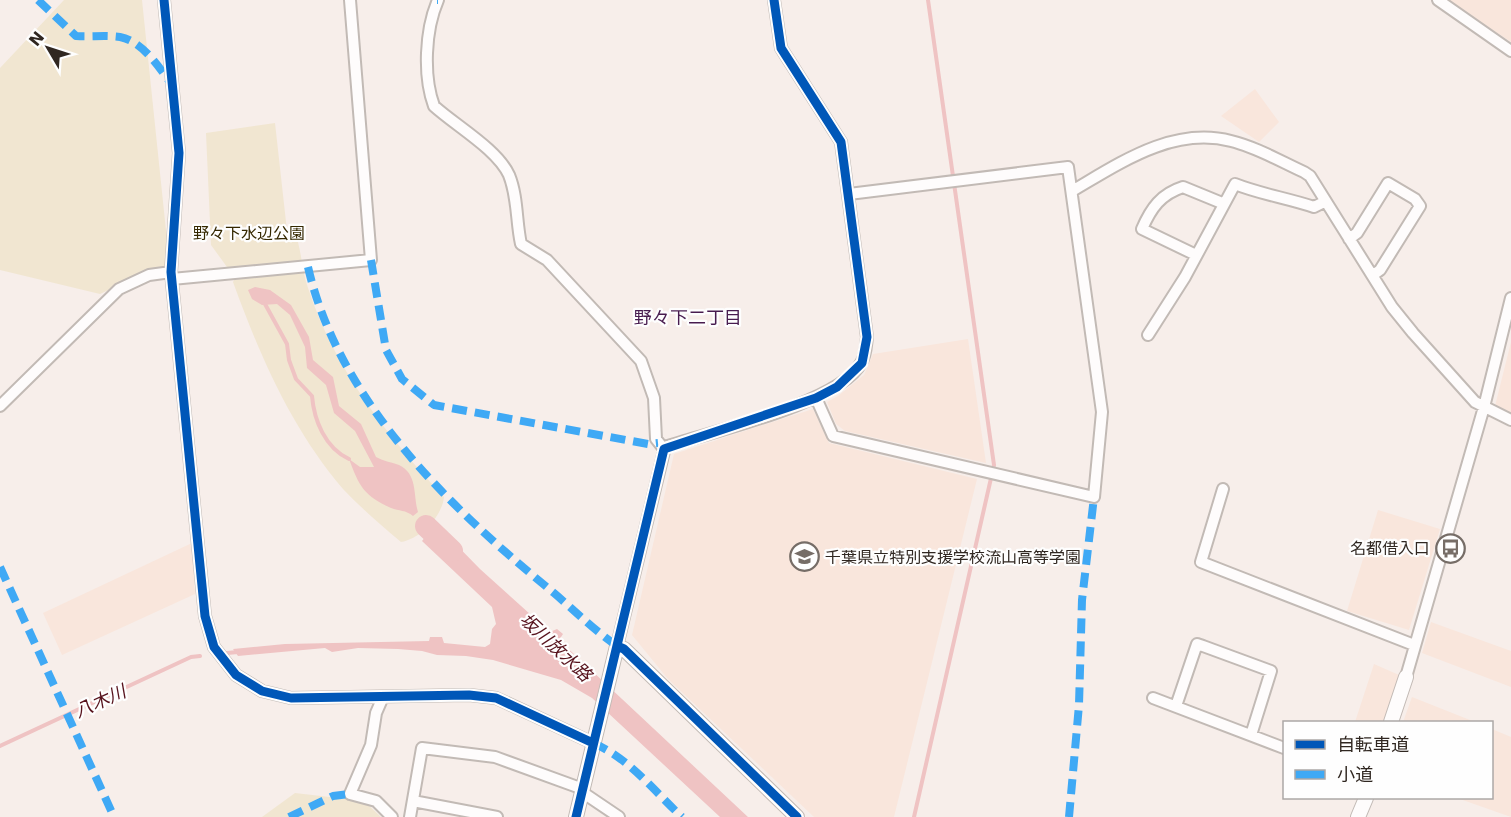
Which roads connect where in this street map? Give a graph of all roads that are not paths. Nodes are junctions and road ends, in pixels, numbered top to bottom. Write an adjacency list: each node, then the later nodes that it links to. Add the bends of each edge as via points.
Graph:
1 (164, 0): 14 (street, via 179,153)
2 (350, 0): 14 (street, via 371,260)
3 (438, 0): 21 (street, via 429,20 426,41 434,106 495,157 508,175 518,210 521,244 547,260 641,361 654,398 656,439)
4 (774, 0): 8 (street, via 781,48 841,142)
5 (1438, 0): 6 (street)
6 (1511, 51)
7 (1072, 191): 8 (street, via 1068,167); 9 (street, via 1148,150 1179,140 1208,137 1247,146 1304,172); 17 (street, via 1102,412 1094,497 833,436)
8 (849, 194): 17 (street, via 866,349 862,363 852,375)
9 (1324, 202): 10 (street, via 1314,207 1258,194 1235,184); 11 (street)
10 (1222, 203): 12 (street); 12 (street, via 1183,187 1167,192 1150,209 1142,229)
11 (1349, 239): 13 (street); 13 (street, via 1357,233 1388,183 1420,206)
12 (1196, 255): 16 (street)
13 (1373, 275): 19 (street, via 1413,333 1475,402)
14 (171, 276): 18 (street, via 149,275 119,289); 26 (street, via 201,584 214,647 242,680 275,696)
15 (1511, 298): 19 (street)
16 (1148, 336)
17 (816, 398): 21 (street)
18 (0, 406)
19 (1484, 407): 20 (street); 23 (street)
20 (1511, 420)
21 (664, 449): 24 (street)
22 (1223, 489): 23 (street, via 1201,562)
23 (1414, 645): 25 (street)
24 (616, 651): 31 (street); 41 (street, via 624,650)
25 (1406, 677): 29 (street)
26 (382, 697): 31 (street, via 496,698); 36 (street, via 371,745 350,794 376,801)
27 (1153, 699): 28 (street)
28 (1176, 706): 30 (street); 30 (street, via 1197,644 1271,671)
29 (1392, 721)
30 (1251, 735): 32 (street)
31 (595, 737): 33 (street)
32 (1283, 748)
33 (582, 791): 35 (street, via 495,757 422,748); 39 (street); 40 (street)
34 (1366, 799): 42 (street)
35 (412, 801): 37 (street); 38 (street)
36 (392, 817)
37 (410, 817)
38 (497, 817)
39 (576, 817)
40 (619, 817)
41 (797, 817)
42 (1358, 817)

